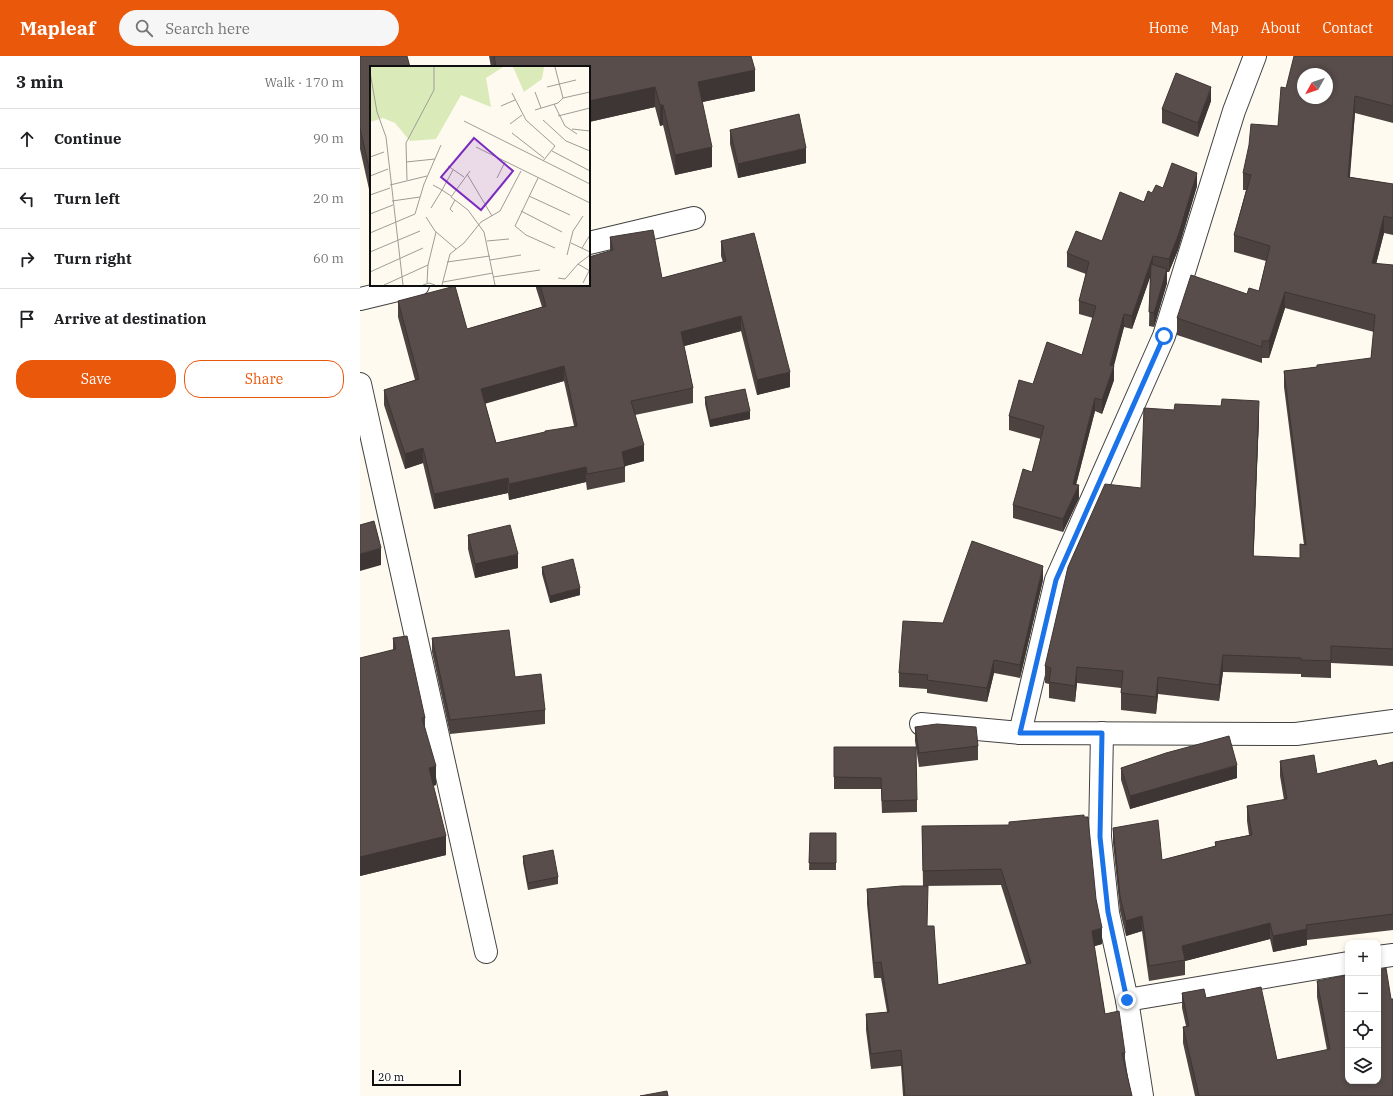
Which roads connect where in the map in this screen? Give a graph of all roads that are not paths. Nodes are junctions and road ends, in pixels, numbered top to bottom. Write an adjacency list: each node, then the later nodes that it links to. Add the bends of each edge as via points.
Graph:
1 (1255, 56): 9 (street, via 1234,111 1164,336 1056,580)
2 (694, 218): 3 (street)
3 (590, 244)
4 (414, 286): 5 (street)
5 (360, 299)
6 (360, 384): 11 (street)
7 (1393, 721): 10 (street, via 1296,734)
8 (921, 724): 9 (street)
9 (1020, 733): 10 (street)
10 (1102, 733): 15 (street, via 1100,837 1108,912)
11 (486, 952)
12 (1393, 955): 13 (street)
13 (1381, 957)
14 (1345, 963): 15 (street)
15 (1127, 1000): 16 (street)
16 (1142, 1096)

